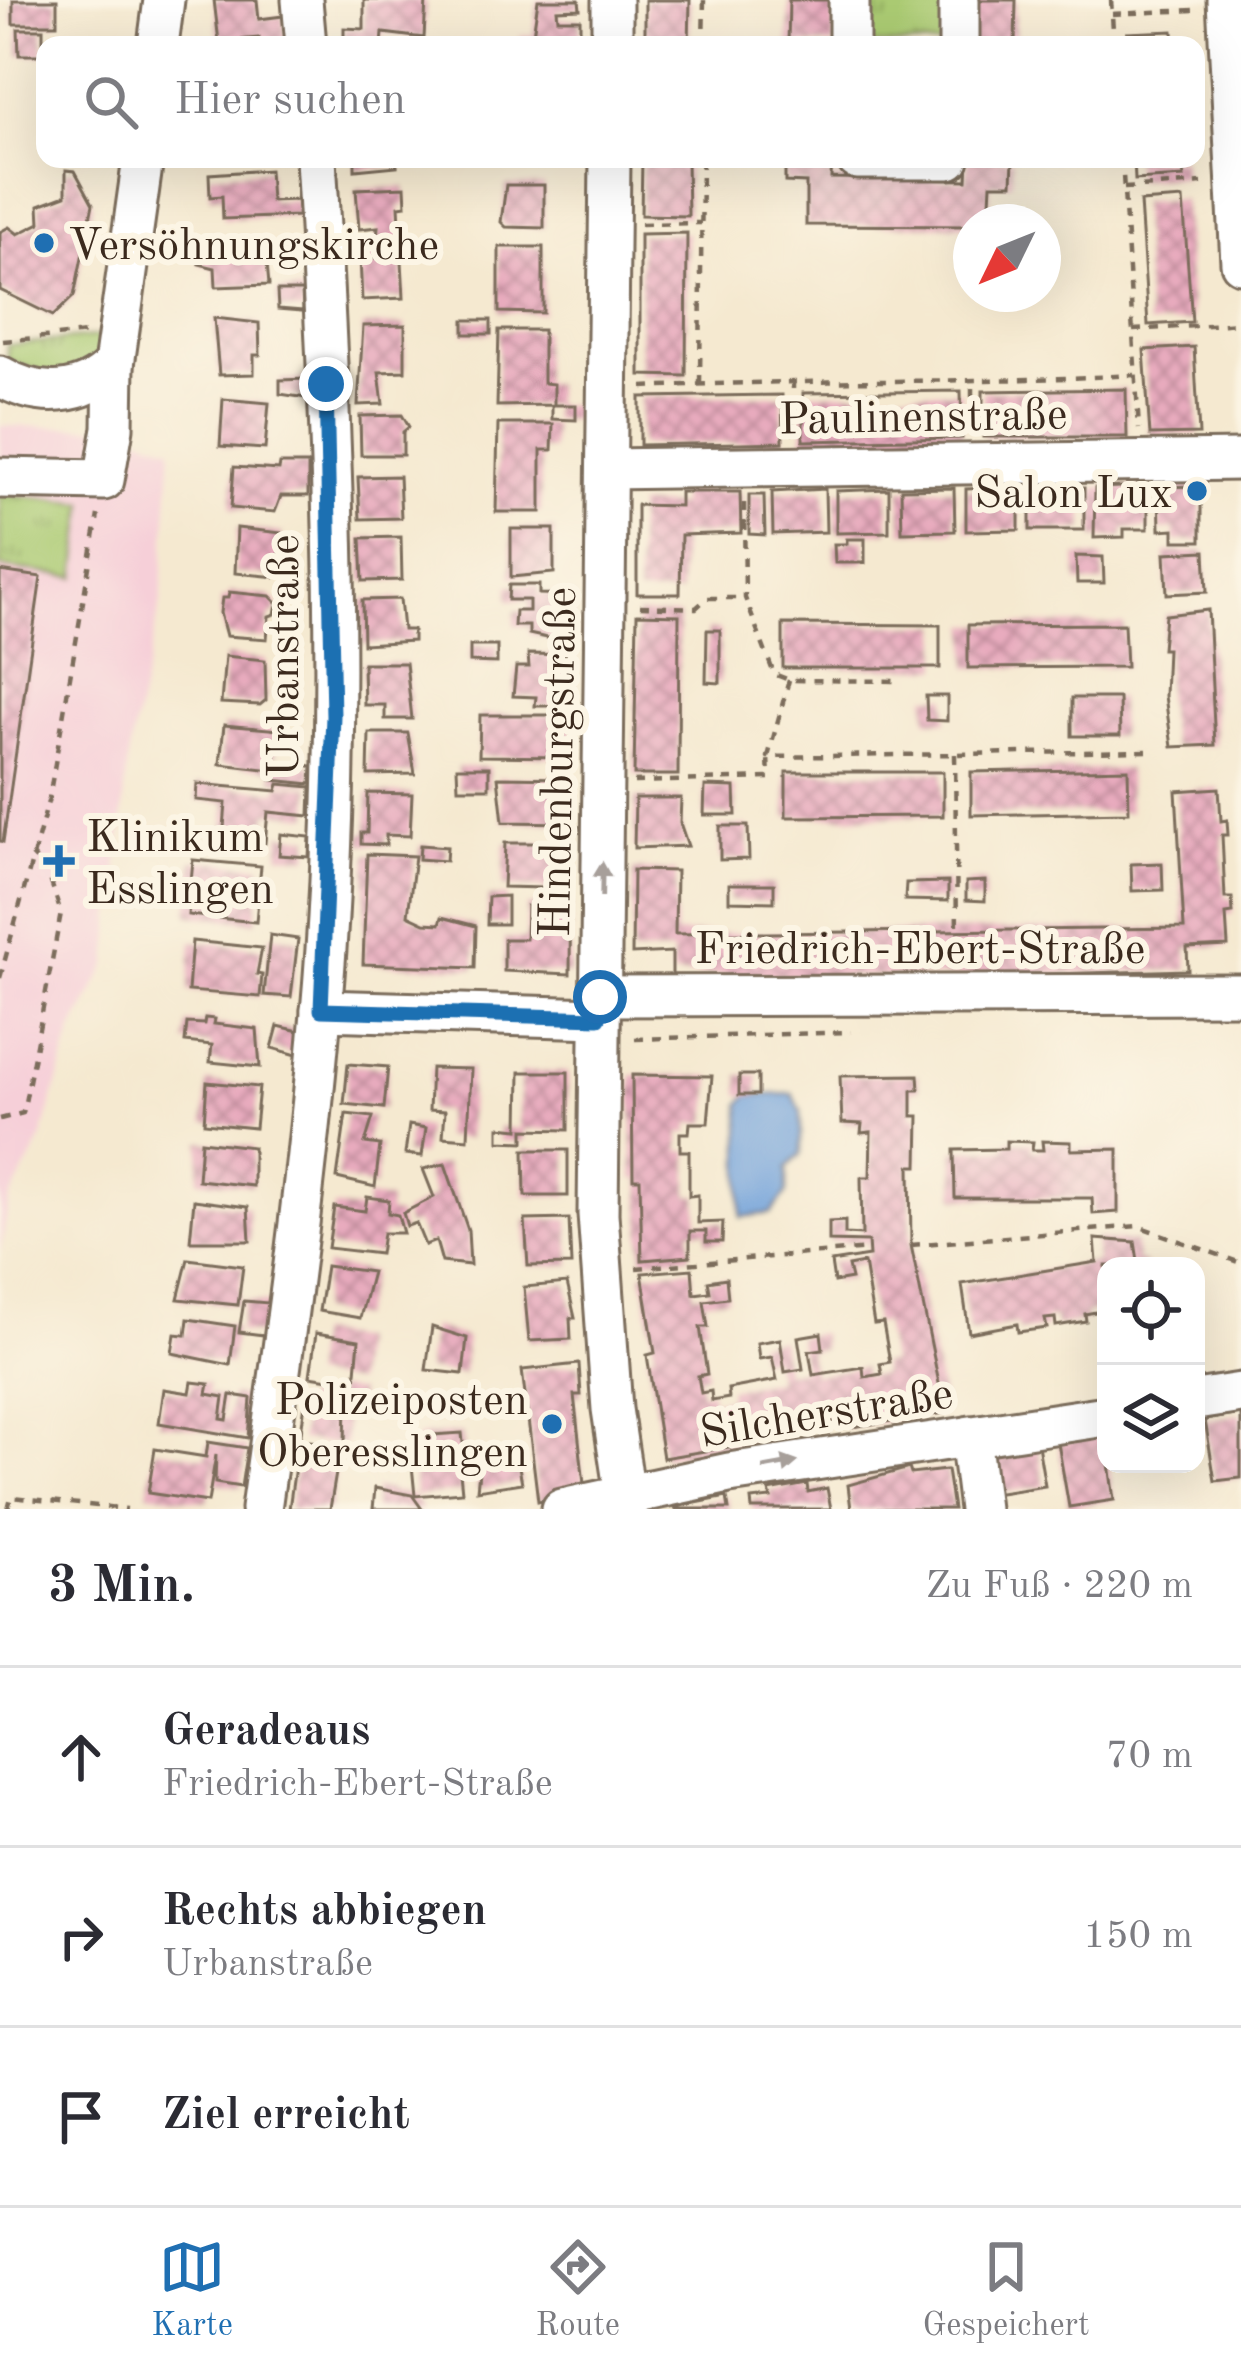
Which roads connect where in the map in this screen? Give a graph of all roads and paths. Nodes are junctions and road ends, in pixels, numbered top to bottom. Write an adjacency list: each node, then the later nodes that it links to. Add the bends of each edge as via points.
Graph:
1 (164, 0): 10 (street)
2 (302, 0): 11 (street)
3 (612, 0): 12 (street)
4 (704, 0): 13 (path)
5 (849, 0): 14 (street)
6 (959, 0): 15 (street)
7 (1112, 0): 9 (path)
8 (1210, 5): 9 (path); 22 (street)
9 (1112, 14): 16 (path)
10 (159, 36)
11 (305, 36)
12 (612, 36)
13 (703, 36)
14 (849, 36)
15 (959, 36)
16 (1113, 36)
17 (142, 168): 30 (street)
18 (316, 168): 58 (street, Urbanstraße, via 333,716)
19 (610, 168): 25 (street, Hindenburgstraße)
20 (702, 168): 24 (path)
21 (1123, 168): 23 (path)
22 (1238, 180): 23 (path); 26 (street)
23 (1124, 188): 28 (path)
24 (701, 223): 25 (path); 34 (path)
25 (610, 224): 36 (street, Hindenburgstraße)
26 (1241, 263)
27 (1241, 323): 28 (path)
28 (1132, 331): 31 (path)
29 (0, 342): 30 (path)
30 (118, 348): 32 (street, via 73,391 39,391); 44 (street)
31 (1135, 375): 35 (path); 37 (path)
32 (0, 376)
33 (793, 380): 34 (path); 35 (path); 40 (path)
34 (700, 384): 36 (path)
35 (973, 384): 39 (path)
36 (609, 387): 42 (street, Hindenburgstraße)
37 (1141, 459): 38 (street, Paulinenstraße); 39 (street, Paulinenstraße)
38 (1241, 460)
39 (972, 462): 40 (street, Paulinenstraße)
40 (793, 465): 41 (street, Paulinenstraße)
41 (743, 467): 42 (street, Paulinenstraße); 45 (path)
42 (607, 469): 46 (street, Hindenburgstraße)
43 (0, 478): 44 (street)
44 (104, 480): 53 (path)
45 (745, 598): 46 (path, via 707,598 696,608); 47 (path, via 774,674)
46 (604, 605): 57 (street, Hindenburgstraße, one-way to 46)
47 (789, 680): 48 (path); 51 (path)
48 (900, 681)
49 (1147, 751): 50 (path)
50 (955, 752): 51 (path); 54 (path)
51 (768, 757): 52 (path, via 769,778)
52 (630, 782)
53 (32, 855): 55 (path); 59 (path, via 47,870 62,913 23,1113)
54 (957, 934)
55 (0, 978)
56 (1241, 994): 57 (street, Friedrich-Ebert-Straße)
57 (600, 1007): 58 (street, Friedrich-Ebert-Straße); 63 (street, Hindenburgstraße)
58 (321, 1010): 71 (street, Urbanstraße)
59 (0, 1119)
60 (910, 1245): 62 (path, via 1138,1226)
61 (869, 1249): 63 (path)
62 (1241, 1263)
63 (600, 1272): 68 (street, Hindenburgstraße)
64 (1241, 1393): 65 (street)
65 (1205, 1399)
66 (1097, 1417): 67 (street, Silcherstraße)
67 (970, 1436): 68 (street, Silcherstraße, one-way to 67); 73 (street)
68 (626, 1502): 72 (street, Silcherstraße)
69 (8, 1509): 70 (path, via 11,1497)
70 (127, 1509)
71 (261, 1509)
72 (562, 1509)
73 (979, 1509)

